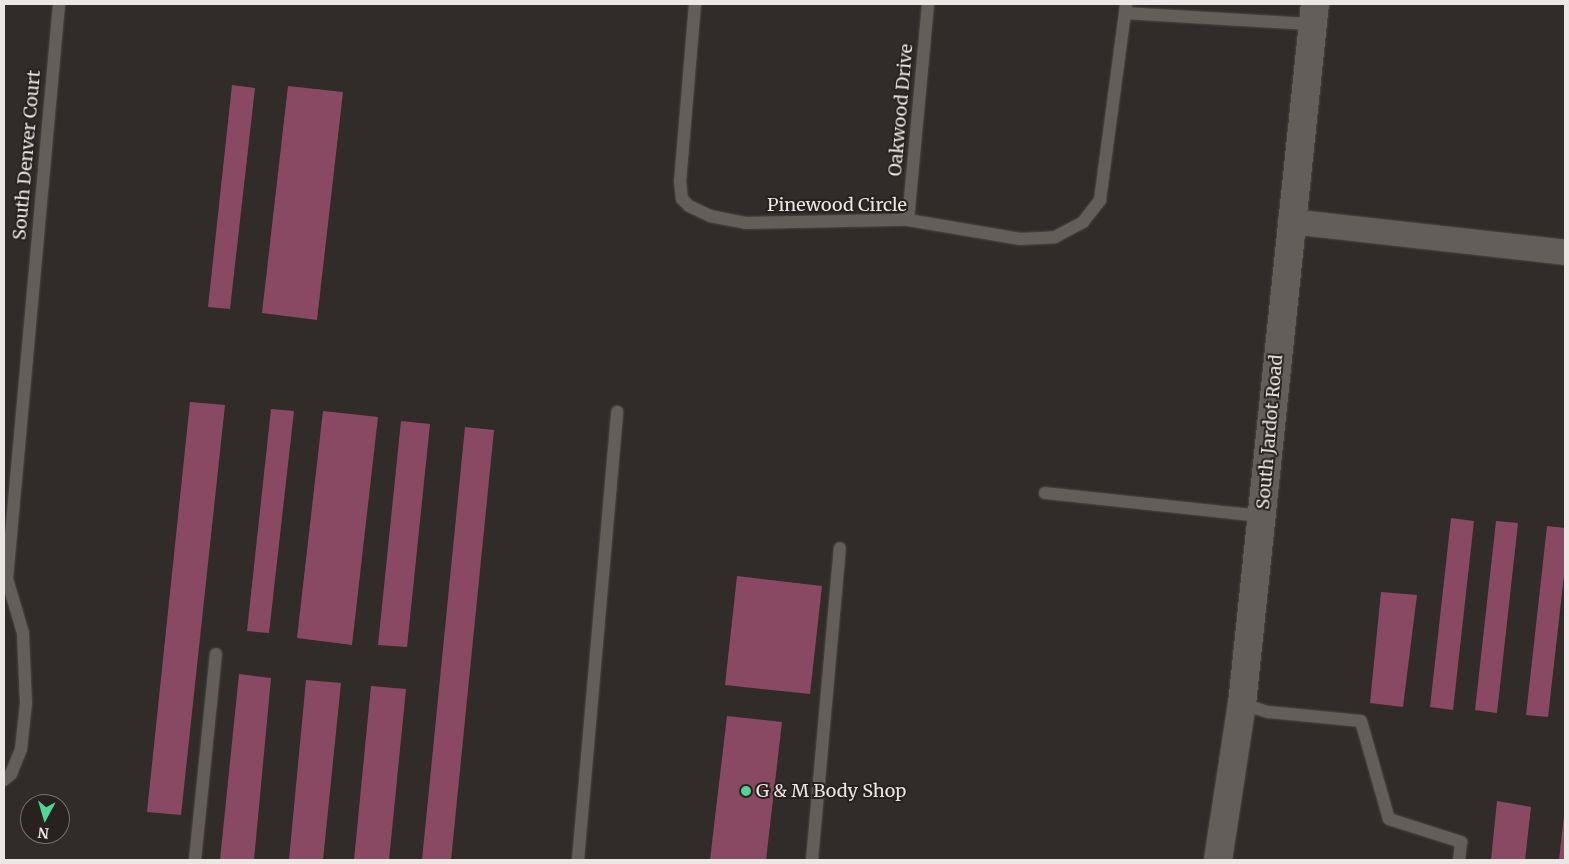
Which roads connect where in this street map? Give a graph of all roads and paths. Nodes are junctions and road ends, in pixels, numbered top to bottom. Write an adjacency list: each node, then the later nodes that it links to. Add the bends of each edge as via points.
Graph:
1 (59, 4): 13 (lane, South Denver Court)
2 (695, 4): 6 (lane, Pinewood Circle, via 680,181 682,199 710,216 745,223)
3 (928, 4): 6 (lane, Oakwood Drive)
4 (1126, 9): 5 (lane); 6 (lane, Pinewood Circle, via 1100,200 1084,222 1056,237 1020,239)
5 (1314, 14): 7 (street, South Jardot Road)
6 (908, 220)
7 (1290, 221): 8 (street); 11 (street, South Jardot Road)
8 (1565, 252)
9 (618, 412): 18 (lane)
10 (1045, 493): 11 (lane)
11 (1262, 516): 15 (street, South Jardot Road)
12 (840, 548): 19 (lane)
13 (5, 579): 16 (lane, South Denver Court, via 23,633 26,675 21,749 12,774)
14 (216, 654): 17 (lane)
15 (1242, 704): 20 (street, South Jardot Road); 21 (lane, via 1269,712 1361,721 1389,819 1461,842)
16 (4, 780)
17 (195, 860)
18 (578, 860)
19 (812, 860)
20 (1218, 860)
21 (1459, 860)

